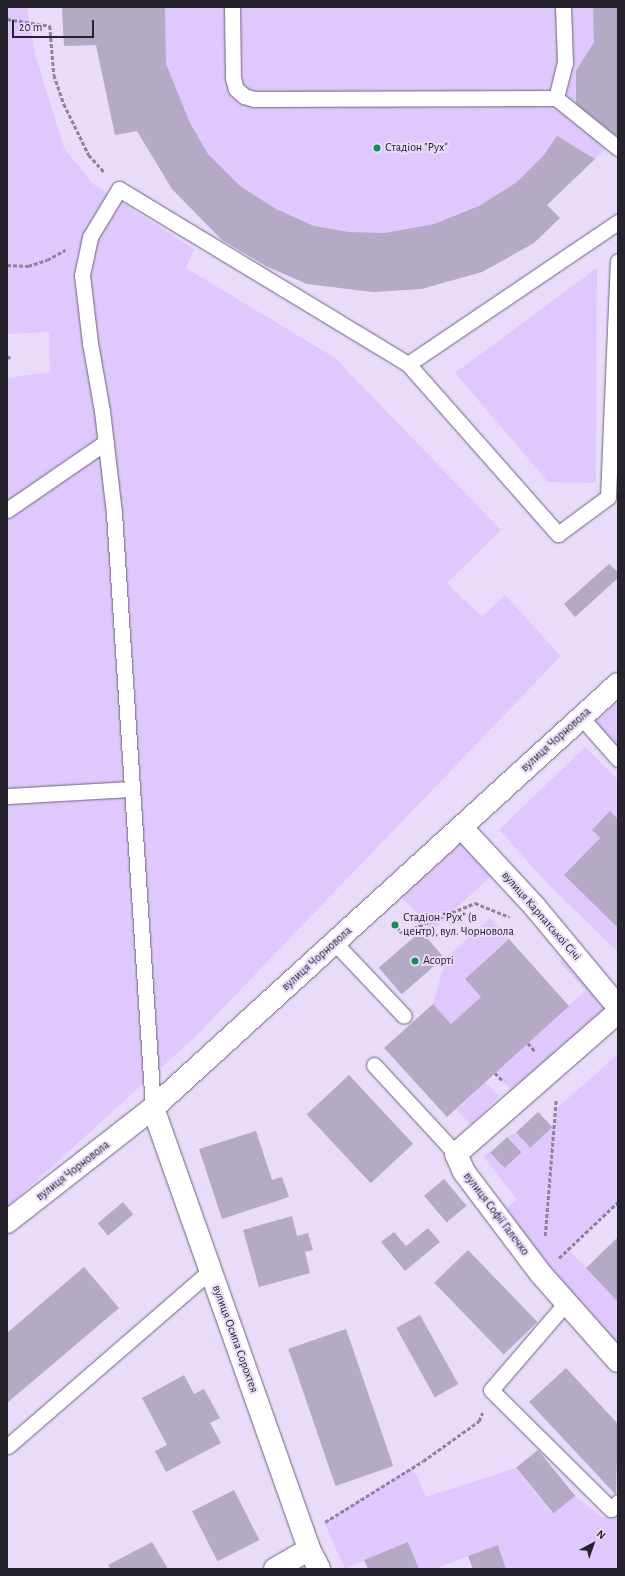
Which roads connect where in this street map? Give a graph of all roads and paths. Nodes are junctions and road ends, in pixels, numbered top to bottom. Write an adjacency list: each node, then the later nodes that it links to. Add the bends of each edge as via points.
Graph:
1 (232, 7): 4 (lane, via 233,78 236,89 244,96 254,99)
2 (563, 7): 4 (lane, via 565,63)
3 (7, 19): 6 (path, via 50,26 54,75 64,104 89,155)
4 (556, 98): 5 (lane)
5 (618, 148)
6 (119, 189): 8 (lane); 13 (lane)
7 (618, 222): 13 (lane)
8 (90, 237): 10 (path, via 47,260 28,266); 14 (lane, via 82,275)
9 (618, 261): 13 (lane, via 608,497 558,534)
10 (7, 265)
11 (7, 356): 12 (path)
12 (12, 360)
13 (408, 364)
14 (106, 442): 15 (lane); 19 (lane, via 114,513)
15 (7, 510)
16 (618, 684): 17 (street, вулиця Чорновола)
17 (581, 717): 18 (lane); 21 (street, вулиця Чорновола)
18 (618, 760)
19 (132, 789): 20 (lane); 30 (lane)
20 (7, 796)
21 (460, 827): 22 (street, вулиця Чорновола); 25 (street, вулиця Карпатської Січі, via 535,907)
22 (377, 905): 23 (path, via 402,933 475,903); 24 (street, вулиця Чорновола)
23 (511, 918)
24 (335, 943): 27 (lane); 30 (street, вулиця Чорновола)
25 (618, 1007)
26 (618, 1012): 29 (street)
27 (404, 1016)
28 (374, 1065): 31 (lane)
29 (553, 1070): 31 (street); 35 (path, via 557,1108)
30 (153, 1108): 33 (street, вулиця Чорновола); 34 (street, вулиця Осипа Сорохтея)
31 (456, 1154): 35 (street, вулиця Софії Галечко, via 464,1172)
32 (618, 1202): 35 (path)
33 (7, 1222)
34 (210, 1271): 39 (lane); 42 (street, вулиця Осипа Сорохтея)
35 (541, 1274): 36 (street, вулиця Софії Галечко)
36 (566, 1304): 37 (street, вулиця Софії Галечко); 38 (lane)
37 (618, 1361)
38 (492, 1390): 40 (lane, via 611,1509); 41 (path, via 479,1421 418,1464)
39 (8, 1446)
40 (618, 1502)
41 (324, 1522)
42 (309, 1549): 43 (street); 44 (street, вулиця Осипа Сорохтея)
43 (275, 1569)
44 (319, 1569)

